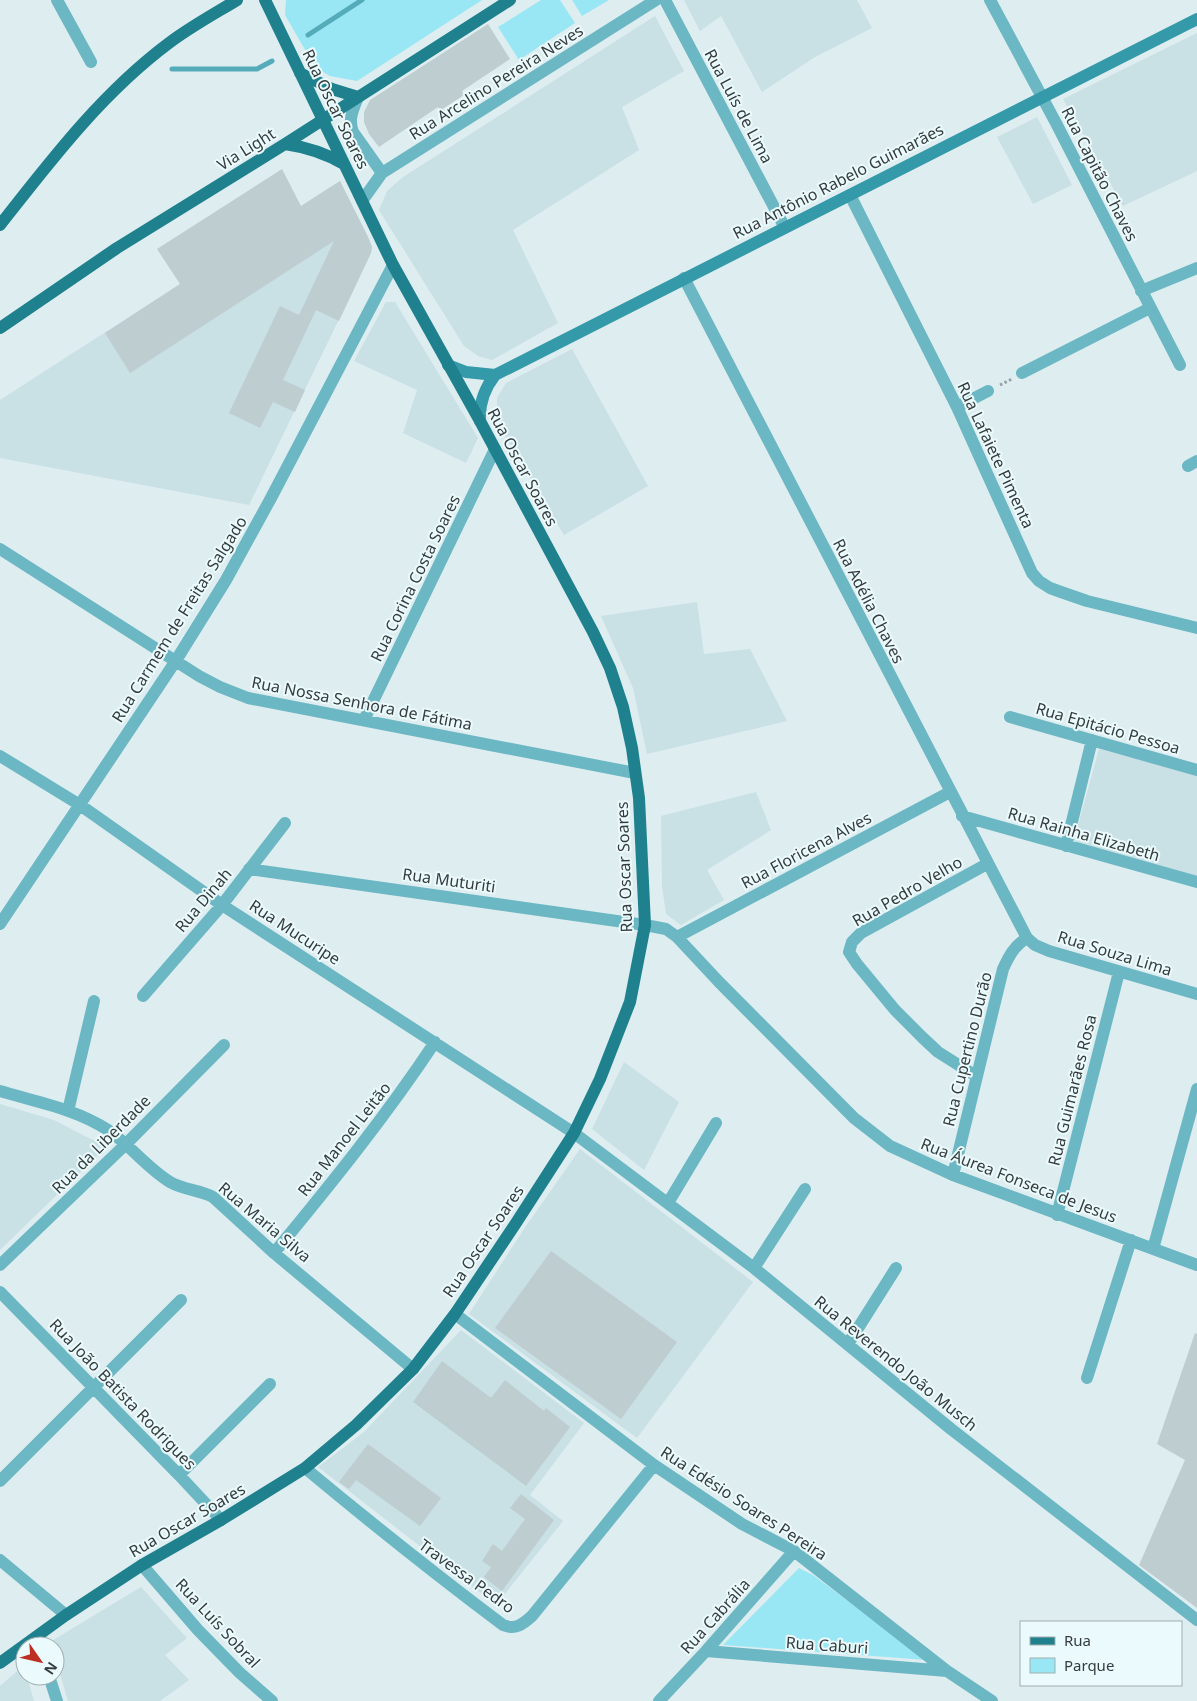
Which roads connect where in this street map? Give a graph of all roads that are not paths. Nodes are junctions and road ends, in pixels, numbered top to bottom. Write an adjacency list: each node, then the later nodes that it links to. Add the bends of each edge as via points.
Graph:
1 (57, 0): 9 (street)
2 (237, 0): 19 (main road, via 170,42 129,77 71,136)
3 (265, 0): 10 (main road, Rua Oscar Soares)
4 (510, 0): 12 (main road, Via Light)
5 (656, 0): 16 (street, Rua Arcelino Pereira Neves)
6 (665, 0): 20 (street, Rua Luís de Lima)
7 (990, 0): 11 (street, Rua Capitão Chaves)
8 (1197, 19): 11 (main road, Rua Antônio Rabelo Guimarães)
9 (91, 62)
10 (300, 73): 12 (main road, via 332,90); 13 (main road, Rua Oscar Soares)
11 (1042, 96): 17 (main road, Rua Antônio Rabelo Guimarães); 24 (street, Rua Capitão Chaves)
12 (358, 97): 13 (main road, Via Light); 16 (street, via 351,115 351,126)
13 (323, 118): 14 (main road, Via Light); 15 (main road, Rua Oscar Soares)
14 (285, 144): 15 (main road, via 328,155); 26 (main road, Via Light, via 117,248)
15 (344, 164): 18 (main road, Rua Oscar Soares)
16 (382, 173): 18 (street, Rua Arcelino Pereira Neves)
17 (850, 195): 20 (main road, Rua Antônio Rabelo Guimarães); 32 (street, Rua Lafaiete Pimenta)
18 (362, 201): 21 (main road, Rua Oscar Soares)
19 (0, 225)
20 (784, 226): 23 (main road, Rua Antônio Rabelo Guimarães)
21 (393, 265): 27 (main road, Rua Oscar Soares); 37 (street, Rua Carmem de Freitas Salgado, via 262,516)
22 (1197, 268): 24 (street)
23 (684, 278): 30 (main road, Rua Antônio Rabelo Guimarães); 44 (street, Rua Adélia Chaves)
24 (1141, 291): 25 (street, Rua Capitão Chaves)
25 (1150, 308): 28 (street, Rua Capitão Chaves); 29 (street)
26 (0, 328)
27 (448, 365): 30 (main road, via 474,373); 33 (main road, Rua Oscar Soares)
28 (1180, 365)
29 (1022, 373)
30 (494, 374): 33 (main road, via 482,398)
31 (988, 391): 32 (street)
32 (957, 407): 36 (street, Rua Lafaiete Pimenta, via 1032,573 1039,581 1087,601)
33 (480, 421): 34 (main road, Rua Oscar Soares)
34 (495, 449): 39 (street, Rua Corina Costa Soares); 43 (main road, Rua Oscar Soares, via 610,668 623,707)
35 (0, 549): 37 (street, Rua Nossa Senhora de Fátima)
36 (1197, 628)
37 (175, 662): 39 (street, Rua Nossa Senhora de Fátima, via 220,687 248,698); 45 (street, Rua Carmem de Freitas Salgado)
38 (1010, 717): 40 (street, Rua Epitácio Pessoa)
39 (364, 720): 43 (street, Rua Nossa Senhora de Fátima)
40 (1092, 740): 42 (street, Rua Epitácio Pessoa); 48 (street)
41 (0, 756): 45 (street, Rua Mucuripe)
42 (1197, 770)
43 (635, 773): 54 (main road, Rua Oscar Soares)
44 (950, 792): 46 (street, Rua Adélia Chaves); 55 (street, Rua Floricena Alves)
45 (80, 805): 52 (street, Rua Mucuripe); 53 (street, Rua Carmem de Freitas Salgado)
46 (962, 816): 48 (street, Rua Rainha Elizabeth); 49 (street, Rua Adélia Chaves)
47 (285, 823): 50 (street, Rua Dinah)
48 (1066, 846): 51 (street, Rua Rainha Elizabeth)
49 (987, 864): 56 (street, Rua Adélia Chaves); 63 (street, Rua Pedro Velho, via 861,934 852,942 849,952 895,1010 923,1038 938,1052)
50 (250, 869): 52 (street, Rua Dinah); 54 (street, Rua Muturiti)
51 (1197, 882)
52 (222, 905): 59 (street, Rua Dinah); 61 (street, Rua Mucuripe)
53 (0, 924)
54 (645, 924): 55 (street, Rua Áurea Fonseca de Jesus); 68 (main road, Rua Oscar Soares, via 630,1002 600,1079)
55 (677, 937): 70 (street, Rua Áurea Fonseca de Jesus, via 854,1118 890,1146)
56 (1027, 938): 57 (street, Rua Souza Lima, via 1049,951); 63 (street, Rua Cupertino Durão, via 1010,954 1003,969)
57 (1119, 972): 58 (street, Rua Souza Lima); 73 (street, Rua Guimarães Rosa)
58 (1197, 994)
59 (143, 996)
60 (94, 1001): 66 (street)
61 (435, 1042): 68 (street, Rua Mucuripe); 76 (street, Rua Manoel Leitão, via 361,1147)
62 (224, 1045): 69 (street, Rua da Liberdade)
63 (976, 1076): 70 (street, Rua Cupertino Durão)
64 (1197, 1089): 75 (street)
65 (0, 1091): 66 (street, Rua Maria Silva)
66 (68, 1111): 69 (street, Rua Maria Silva, via 93,1122)
67 (716, 1124): 72 (street)
68 (574, 1133): 72 (street, Rua Reverendo João Musch); 83 (main road, Rua Oscar Soares)
69 (126, 1144): 76 (street, Rua Maria Silva, via 169,1181 214,1197); 77 (street, Rua da Liberdade)
70 (953, 1175): 73 (street, Rua Áurea Fonseca de Jesus)
71 (805, 1190): 79 (street)
72 (668, 1204): 79 (street, Rua Reverendo João Musch)
73 (1057, 1215): 74 (street, Rua Áurea Fonseca de Jesus)
74 (1131, 1240): 75 (street, Rua Áurea Fonseca de Jesus); 86 (street)
75 (1153, 1249): 78 (street, Rua Áurea Fonseca de Jesus)
76 (274, 1253): 85 (street, Rua Maria Silva)
77 (0, 1265)
78 (1197, 1265)
79 (754, 1268): 84 (street, Rua Reverendo João Musch)
80 (896, 1268): 84 (street)
81 (2, 1297): 88 (street, Rua João Batista Rodrigues)
82 (181, 1300): 88 (street)
83 (455, 1314): 85 (main road, Rua Oscar Soares); 89 (street, Rua Edésio Soares Pereira)
84 (848, 1344): 98 (street, Rua Reverendo João Musch, via 958,1435)
85 (413, 1369): 90 (main road, Rua Oscar Soares)
86 (1087, 1378)
87 (270, 1384): 91 (street)
88 (92, 1387): 91 (street, Rua João Batista Rodrigues); 92 (street)
89 (654, 1465): 90 (street, Travessa Pedro, via 532,1616 515,1628 503,1625 440,1578); 94 (street, Rua Edésio Soares Pereira, via 742,1524)
90 (306, 1468): 93 (main road, Rua Oscar Soares)
91 (180, 1475): 93 (street, Rua João Batista Rodrigues)
92 (0, 1480)
93 (221, 1520): 96 (main road, Rua Oscar Soares)
94 (794, 1551): 100 (street, Rua Cabrália); 103 (street, Rua Edésio Soares Pereira)
95 (0, 1560): 97 (street)
96 (142, 1565): 97 (main road, Rua Oscar Soares); 106 (street, Rua Luís Sobral, via 198,1630)
97 (66, 1615): 99 (main road, Rua Oscar Soares)
98 (1197, 1620)
99 (43, 1636)
100 (706, 1651): 103 (street, Rua Caburi); 107 (street, Rua Cabrália)
101 (15, 1654): 102 (main road, Rua Oscar Soares)
102 (0, 1663)
103 (947, 1671): 108 (street, Rua Edésio Soares Pereira)
104 (52, 1686): 105 (street)
105 (57, 1701)
106 (272, 1701)
107 (658, 1701)
108 (992, 1701)

